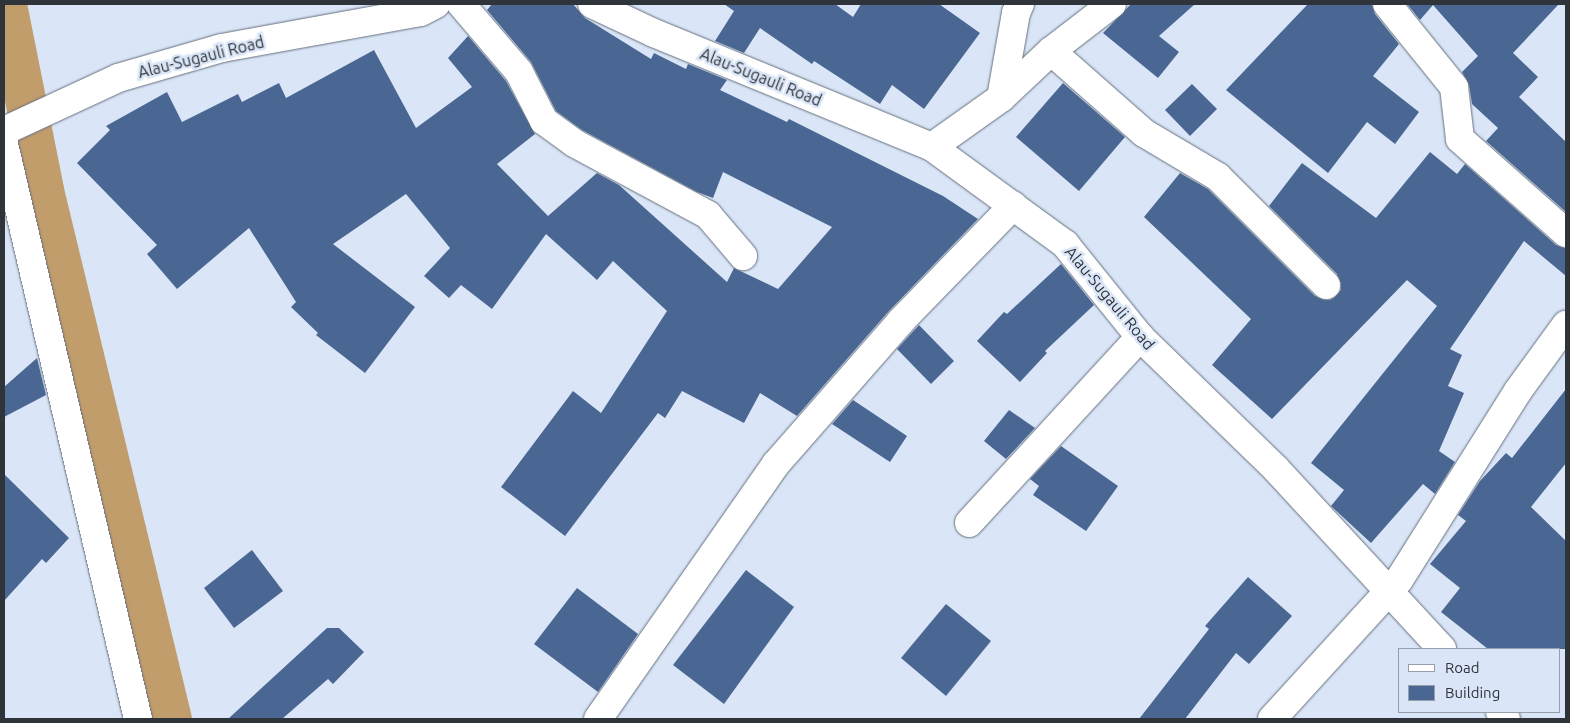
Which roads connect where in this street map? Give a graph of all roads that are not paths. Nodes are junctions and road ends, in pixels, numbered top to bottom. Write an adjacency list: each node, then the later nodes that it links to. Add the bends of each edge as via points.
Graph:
1 (436, 4): 9 (street, Alau-Sugauli Road, via 421,12 222,48 118,78)
2 (461, 4): 13 (street, via 519,72 544,120 574,142 708,214)
3 (592, 4): 10 (street, Alau-Sugauli Road)
4 (1020, 4): 8 (street)
5 (1112, 4): 7 (street)
6 (1387, 4): 12 (street, via 1454,87 1460,139)
7 (1051, 51): 8 (street); 14 (street, via 1144,133 1218,177)
8 (1001, 98): 10 (street)
9 (16, 128): 20 (street)
10 (932, 147): 11 (street, Alau-Sugauli Road)
11 (1013, 206): 16 (street, Alau-Sugauli Road, via 1065,244); 21 (street, via 901,321 776,464)
12 (1566, 233)
13 (743, 256)
14 (1326, 285)
15 (1566, 325): 18 (street, via 1518,391)
16 (1140, 338): 17 (street); 18 (street, Alau-Sugauli Road, via 1276,468)
17 (969, 523)
18 (1390, 592): 19 (street, Alau-Sugauli Road); 22 (street)
19 (1441, 648)
20 (138, 719)
21 (598, 719)
22 (1272, 719)

